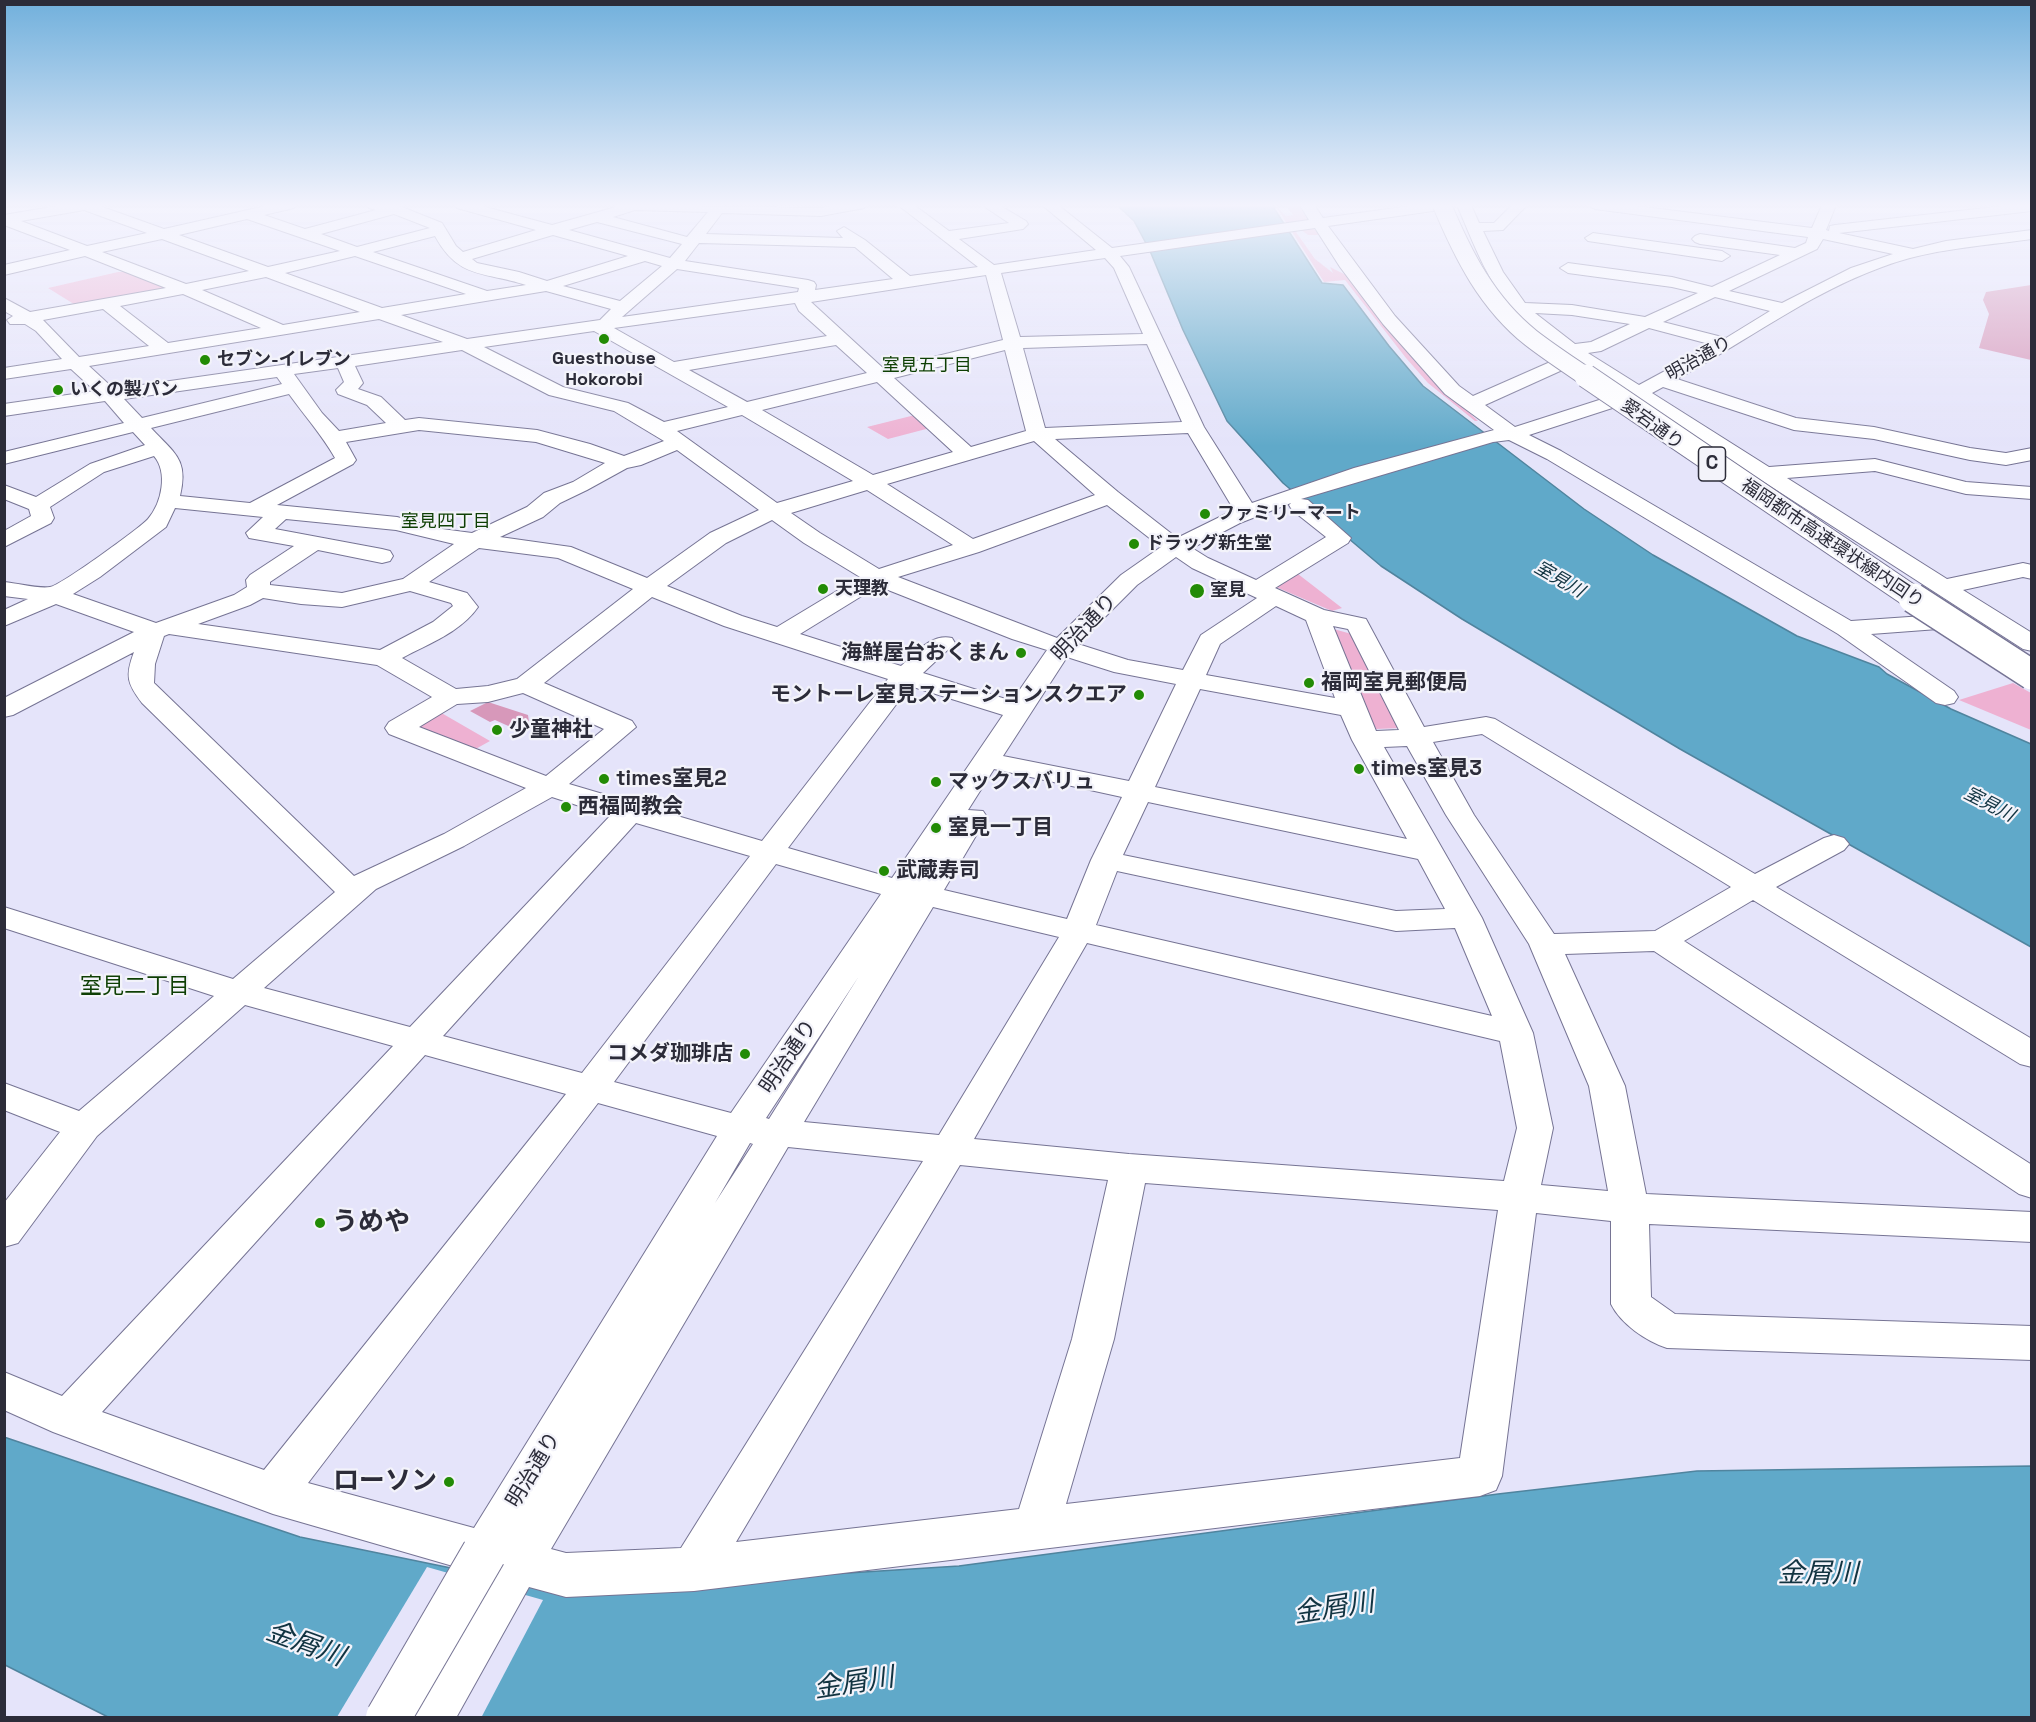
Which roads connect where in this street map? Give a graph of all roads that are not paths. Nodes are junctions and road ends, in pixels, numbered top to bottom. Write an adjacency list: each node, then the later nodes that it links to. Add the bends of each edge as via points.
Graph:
1 (176, 285): 19 (street)
2 (203, 285): 19 (street)
3 (305, 285): 29 (street)
4 (456, 285): 21 (street)
5 (650, 285): 27 (street)
6 (808, 285): 22 (street)
7 (877, 285): 22 (street)
8 (996, 285): 38 (street)
9 (1130, 285): 37 (street)
10 (1363, 285): 54 (street, via 1452,390)
11 (1480, 285): 42 (street, 愛宕通り, via 1526,337)
12 (1480, 285): 110 (highway, 福岡都市高速環状線内回り / C, bridge, via 1530,338)
13 (1504, 285): 24 (street, 愛宕通り)
14 (1505, 285): 106 (highway, C, via 1532,319 1573,355 1845,536)
15 (1684, 285): 20 (street)
16 (1729, 285): 20 (street)
17 (1829, 285): 28 (street, 明治通り)
18 (548, 286): 21 (street); 27 (street)
19 (185, 289): 26 (street); 34 (street)
20 (1715, 292): 28 (street); 32 (street)
21 (486, 296): 29 (street)
22 (806, 296): 33 (street); 36 (street, via 805,307)
23 (1544, 296): 24 (street)
24 (1516, 302): 32 (street); 42 (street, 愛宕通り)
25 (4, 303): 30 (street)
26 (106, 304): 30 (street); 41 (street)
27 (625, 308): 33 (street)
28 (1784, 309): 40 (street, 明治通り)
29 (381, 313): 34 (street); 39 (street)
30 (28, 318): 31 (street); 44 (street, via 42,327)
31 (4, 322)
32 (1650, 323): 40 (street); 42 (street)
33 (599, 325): 39 (street); 45 (street)
34 (281, 330): 35 (street)
35 (236, 337): 41 (street); 48 (street)
36 (839, 339): 45 (street); 49 (street)
37 (1154, 339): 38 (street); 59 (street)
38 (1012, 343): 49 (street); 60 (street)
39 (464, 344): 43 (street); 61 (street, via 556,391 621,407)
40 (1728, 344): 50 (street, 明治通り)
41 (165, 349): 44 (street)
42 (1567, 357): 53 (street, 愛宕通り); 54 (street)
43 (344, 361): 46 (street); 58 (street, via 354,383 345,390 374,401)
44 (75, 363): 47 (street); 52 (street)
45 (669, 368): 55 (street)
46 (282, 370): 48 (street); 51 (street)
47 (4, 374)
48 (245, 375): 52 (street)
49 (880, 375): 55 (street); 65 (street)
50 (1660, 380): 53 (street, 明治通り); 66 (street, via 1794,424 1874,433 2006,459)
51 (292, 387): 57 (street); 62 (street)
52 (110, 395): 56 (street); 57 (street)
53 (1628, 401): 63 (street, 明治通り); 69 (street, 愛宕通り); 99 (street, 愛宕通り, via 1765,506)
54 (1471, 404): 63 (street)
55 (745, 408): 61 (street); 70 (street)
56 (4, 410)
57 (135, 425): 64 (street); 67 (street)
58 (400, 426): 62 (street); 68 (street, via 419,424 537,436)
59 (1194, 427): 60 (street); 78 (street, via 1242,506)
60 (1037, 434): 65 (street); 73 (street)
61 (669, 435): 68 (street, via 634,461); 79 (street)
62 (334, 438): 77 (street, via 346,460)
63 (1508, 438): 74 (street, 明治通り); 102 (street, via 1564,461)
64 (158, 448): 75 (street, via 171,462 174,477); 76 (street, via 97,468)
65 (967, 453): 70 (street)
66 (2031, 454)
67 (4, 458)
68 (622, 462): 82 (street, via 552,498 535,512)
69 (1763, 474): 72 (street, via 1875,465 1966,488); 91 (street, 愛宕通り)
70 (869, 482): 79 (street); 84 (street)
71 (4, 491): 76 (street)
72 (2031, 493)
73 (1110, 497): 84 (street); 85 (street)
74 (1296, 500): 78 (street, 明治通り); 85 (street, 明治通り, via 1256,522); 94 (street, via 1340,538)
75 (168, 501): 77 (street); 95 (street, via 158,522)
76 (38, 505): 81 (street, via 43,518)
77 (254, 509): 80 (street)
78 (1250, 510): 85 (street, 明治通り)
79 (773, 511): 88 (street); 90 (street, via 718,538)
80 (282, 512): 82 (street, via 397,524); 83 (street, via 257,533)
81 (4, 540)
82 (474, 541): 89 (street); 90 (street, via 563,552)
83 (314, 542): 86 (street); 93 (street, via 258,580)
84 (971, 547): 88 (street)
85 (1182, 551): 94 (street); 107 (street, 明治通り)
86 (382, 556)
87 (2031, 572): 91 (street, via 2023,570)
88 (876, 577): 103 (street); 107 (street)
89 (411, 584): 93 (street, via 342,600); 108 (street, via 459,598 466,607 442,627)
90 (651, 587): 103 (street, via 733,621); 112 (street)
91 (1944, 587): 100 (street, 愛宕通り)
92 (4, 589): 95 (street)
93 (260, 590): 101 (street)
94 (1266, 593): 97 (street); 111 (street, via 1210,640)
95 (55, 595): 98 (street); 101 (street, via 122,621)
96 (2031, 615): 100 (street)
97 (1317, 616): 116 (street); 118 (street, via 1357,624)
98 (4, 619)
99 (1938, 622): 102 (street); 110 (street, 愛宕通り)
100 (2001, 624): 105 (street, 愛宕通り)
101 (161, 629): 108 (street); 115 (street); 129 (street, via 142,664 141,684)
102 (1847, 629): 114 (street)
103 (781, 635): 109 (street)
104 (943, 643): 109 (street)
105 (2031, 644)
106 (2031, 650)
107 (1071, 652): 111 (street); 117 (street, 明治通り); 120 (street, 明治通り)
108 (384, 658): 113 (street)
109 (903, 676): 117 (street); 125 (street)
110 (2031, 676)
111 (1190, 680): 116 (street); 122 (street)
112 (526, 685): 113 (street); 121 (street, via 622,727)
113 (451, 697): 121 (street, via 398,728)
114 (1945, 698)
115 (4, 709)
116 (1352, 709): 119 (street)
117 (1019, 712): 130 (street, 明治通り)
118 (1416, 738): 119 (street); 128 (street, via 1486,725); 135 (street, via 1460,815)
119 (1366, 740): 126 (street)
120 (1005, 764): 122 (street); 130 (street, 明治通り)
121 (549, 786): 123 (street); 129 (street)
122 (1138, 793): 126 (street); 127 (street)
123 (629, 813): 125 (street); 138 (street)
124 (1834, 844): 128 (street)
125 (770, 853): 130 (street); 140 (street)
126 (1430, 853): 132 (street)
127 (1106, 860): 132 (street, via 1396,921); 133 (street)
128 (1754, 887): 134 (street); 139 (street)
129 (353, 891): 136 (street)
130 (913, 893): 133 (street); 143 (street, 明治通り); 144 (street, 明治通り)
131 (4, 917): 136 (street)
132 (1466, 918): 137 (street)
133 (1077, 933): 137 (street); 145 (street)
134 (1661, 941): 135 (street); 147 (street)
135 (1545, 944): 149 (street, via 1607,1086)
136 (238, 992): 138 (street); 142 (street)
137 (1516, 1033): 148 (street, via 1535,1128)
138 (416, 1041): 140 (street); 154 (street)
139 (2031, 1055)
140 (590, 1088): 143 (street); 155 (street)
141 (4, 1096): 142 (street)
142 (84, 1127): 151 (street)
143 (740, 1129): 144 (street); 157 (street, 明治通り)
144 (777, 1131): 145 (street); 157 (street, 明治通り)
145 (947, 1151): 146 (street); 158 (street)
146 (1129, 1168): 148 (street); 156 (street, via 1093,1339)
147 (2031, 1184)
148 (1519, 1197): 149 (street); 156 (street, via 1480,1476)
149 (1630, 1208): 150 (street); 152 (street, via 1631,1304 1667,1331)
150 (2031, 1227)
151 (4, 1232)
152 (2031, 1343)
153 (4, 1389): 154 (street)
154 (68, 1419): 155 (street)
155 (273, 1494): 157 (street)
156 (1036, 1530): 158 (street)
157 (500, 1558): 158 (street, via 566,1575); 159 (street, 明治通り, bridge); 160 (street, 明治通り)
158 (694, 1569)
159 (388, 1718)
160 (428, 1718)

